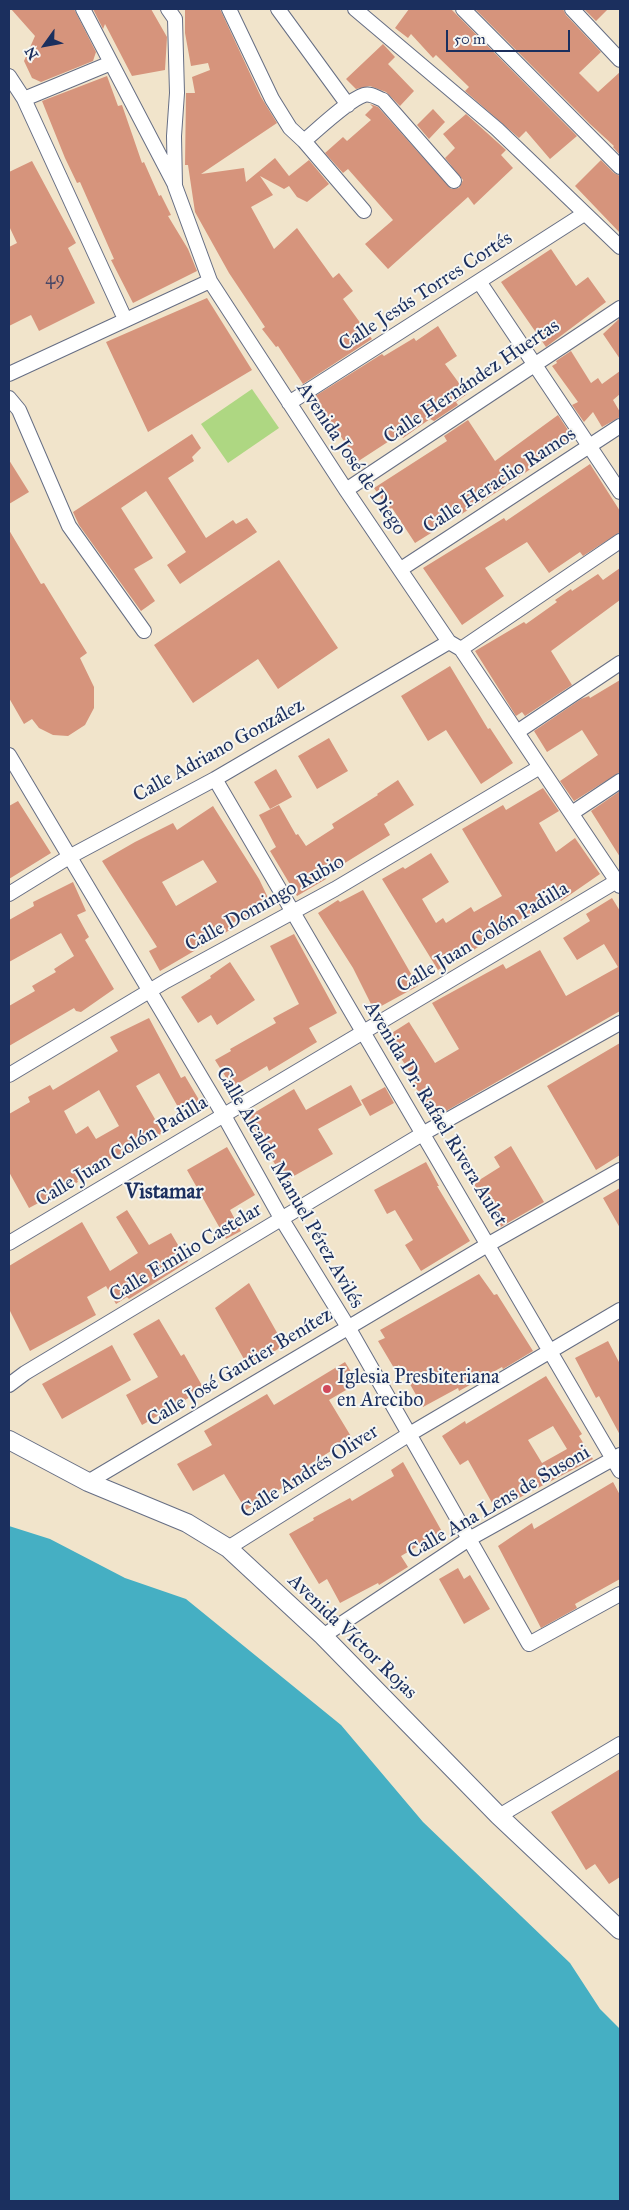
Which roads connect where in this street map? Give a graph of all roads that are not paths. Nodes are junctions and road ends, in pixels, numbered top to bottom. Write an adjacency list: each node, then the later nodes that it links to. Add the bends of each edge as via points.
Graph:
1 (83, 9): 9 (street)
2 (168, 9): 16 (street, Avenida José de Diego, via 175,19)
3 (228, 9): 13 (street, via 272,99 290,128)
4 (278, 9): 12 (street)
5 (355, 9): 18 (street, via 497,129)
6 (463, 9): 14 (street)
7 (572, 9): 8 (street)
8 (620, 60)
9 (111, 63): 11 (street); 16 (street)
10 (9, 76): 11 (street)
11 (24, 98): 23 (street)
12 (348, 104): 13 (street); 15 (street, via 364,95 383,100)
13 (304, 141): 17 (street)
14 (620, 167)
15 (454, 182)
16 (176, 186): 20 (street, Avenida José de Diego)
17 (364, 211)
18 (584, 214): 19 (street); 21 (street, Calle Jesús Torres Cortés)
19 (620, 247)
20 (210, 281): 23 (street); 27 (street, Avenida José de Diego)
21 (480, 283): 24 (street); 27 (street, Calle Jesús Torres Cortés)
22 (620, 308): 24 (street, Calle Hernández Huertas)
23 (125, 319): 25 (street)
24 (535, 364): 29 (street); 30 (street, Calle Hernández Huertas)
25 (9, 374)
26 (9, 398): 34 (street, via 19,410 69,526)
27 (289, 403): 30 (street, Avenida José de Diego)
28 (620, 426): 29 (street, Calle Heraclio Ramos)
29 (590, 447): 31 (street); 33 (street, Calle Heraclio Ramos)
30 (346, 490): 33 (street, Avenida José de Diego)
31 (620, 492)
32 (620, 541): 35 (street, Calle Adriano González)
33 (401, 569): 35 (street, Avenida José de Diego)
34 (144, 631)
35 (455, 646): 37 (street, Avenida José de Diego); 40 (street, Calle Adriano González)
36 (620, 663): 37 (street)
37 (517, 732): 39 (street, Avenida José de Diego)
38 (9, 755): 43 (street, Calle Alcalde Manuel Pérez Avilés)
39 (540, 767): 42 (street, Avenida José de Diego); 46 (street, Calle Domingo Rubio)
40 (215, 779): 43 (street, Calle Adriano González); 46 (street, Avenida Dr. Rafael Rivera Aulet)
41 (620, 781): 42 (street)
42 (572, 813): 44 (street, Avenida José de Diego)
43 (69, 856): 45 (street, Calle Adriano González); 47 (street, Calle Alcalde Manuel Pérez Avilés)
44 (618, 884): 49 (street, Calle Juan Colón Padilla)
45 (9, 894)
46 (294, 912): 47 (street, Calle Domingo Rubio); 49 (street, Avenida Dr. Rafael Rivera Aulet)
47 (149, 991): 50 (street, Calle Domingo Rubio); 51 (street, Calle Alcalde Manuel Pérez Avilés)
48 (620, 1023): 52 (street, Calle Emilio Castelar)
49 (364, 1033): 51 (street, Calle Juan Colón Padilla); 52 (street, Avenida Dr. Rafael Rivera Aulet)
50 (9, 1075)
51 (224, 1114): 54 (street, Calle Alcalde Manuel Pérez Avilés); 55 (street, Calle Juan Colón Padilla)
52 (424, 1133): 54 (street, Calle Emilio Castelar); 56 (street, Avenida Dr. Rafael Rivera Aulet)
53 (620, 1170): 56 (street, Calle José Gautier Benítez)
54 (281, 1218): 58 (street, Calle Alcalde Manuel Pérez Avilés); 60 (street, Calle Emilio Castelar)
55 (9, 1243)
56 (489, 1244): 58 (street, Calle José Gautier Benítez); 59 (street, Avenida Dr. Rafael Rivera Aulet)
57 (620, 1310): 59 (street, Calle Andrés Oliver)
58 (348, 1327): 61 (street, Calle Alcalde Manuel Pérez Avilés); 64 (street, Calle José Gautier Benítez)
59 (550, 1351): 61 (street, Calle Andrés Oliver); 63 (street, Avenida Dr. Rafael Rivera Aulet)
60 (9, 1385)
61 (408, 1435): 65 (street, Calle Alcalde Manuel Pérez Avilés); 66 (street, Calle Andrés Oliver)
62 (9, 1440): 64 (street, Avenida Víctor Rojas)
63 (618, 1462): 65 (street, Calle Ana Lens de Susoni)
64 (88, 1482): 66 (street, Avenida Víctor Rojas, via 187,1523)
65 (468, 1539): 67 (street, Calle Alcalde Manuel Pérez Avilés, via 529,1644); 68 (street, Calle Ana Lens de Susoni)
66 (228, 1548): 68 (street, Avenida Víctor Rojas)
67 (620, 1594)
68 (323, 1636): 70 (street, Avenida Víctor Rojas)
69 (620, 1744): 70 (street)
70 (499, 1816): 71 (street, Avenida Víctor Rojas)
71 (620, 1930)

